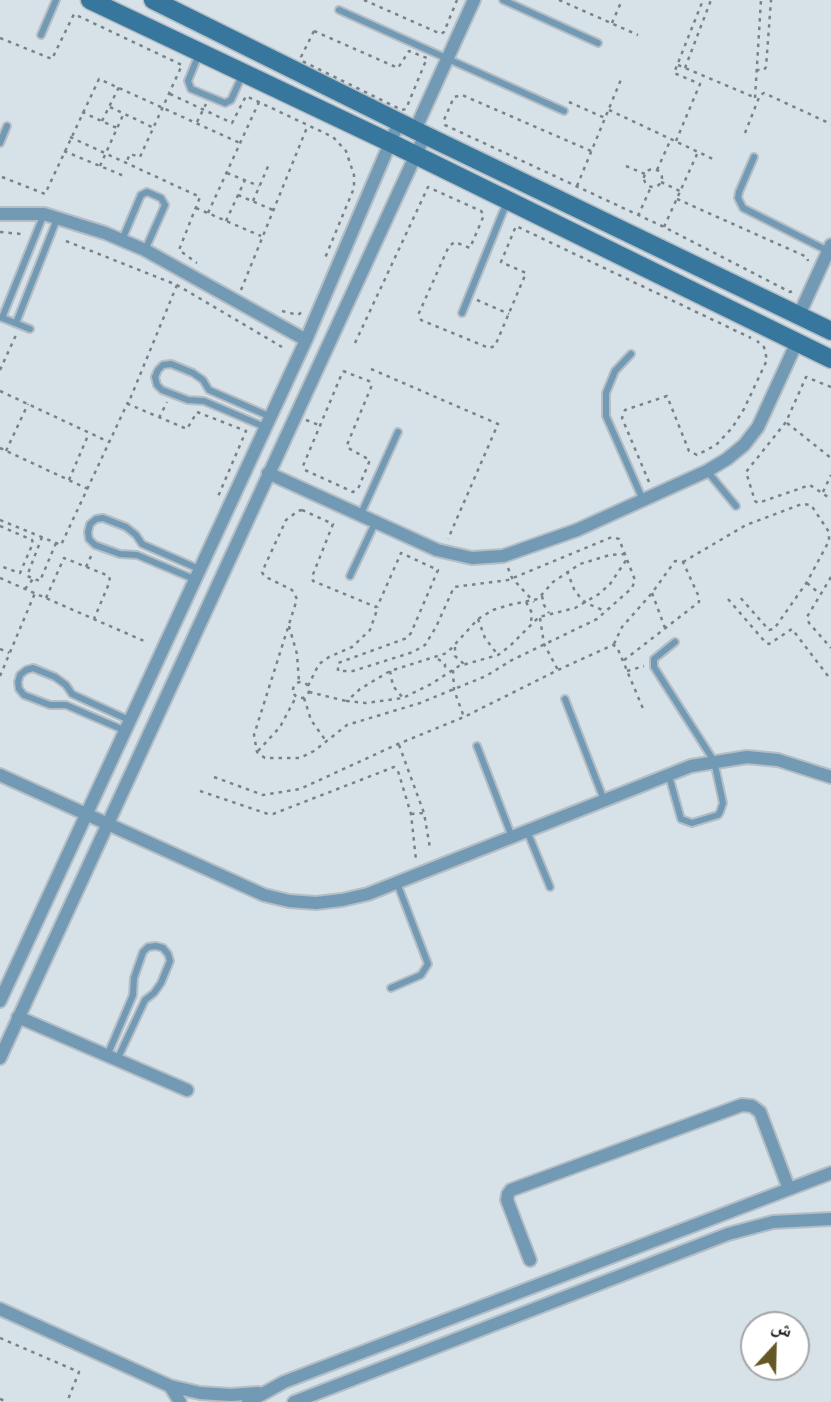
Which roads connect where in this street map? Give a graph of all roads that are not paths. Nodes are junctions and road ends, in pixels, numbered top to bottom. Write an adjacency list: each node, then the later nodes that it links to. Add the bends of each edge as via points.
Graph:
1 (56, 0): 7 (lane)
2 (90, 0): 9 (street)
3 (153, 0): 14 (street)
4 (474, 0): 10 (street)
5 (503, 0): 8 (lane)
6 (340, 10): 10 (lane)
7 (41, 35)
8 (598, 43)
9 (200, 52): 11 (street); 11 (lane, via 188,81 191,89 225,103 231,100)
10 (448, 59): 12 (lane); 14 (street)
11 (243, 73): 16 (street)
12 (564, 111)
13 (7, 126): 15 (lane)
14 (413, 129): 16 (street); 17 (street); 26 (street)
15 (0, 143)
16 (391, 143): 17 (street); 34 (street)
17 (416, 156): 19 (street); 41 (street)
18 (754, 157): 24 (lane, via 739,192 743,208)
19 (508, 200): 27 (street); 28 (lane)
20 (0, 214): 21 (street)
21 (44, 214): 22 (street); 30 (lane)
22 (57, 217): 23 (street); 31 (lane)
23 (122, 240): 25 (street); 25 (lane, via 141,195 147,192 161,198 164,205)
24 (830, 248): 29 (street)
25 (145, 250): 34 (street)
26 (717, 275): 27 (street); 29 (street)
27 (706, 298): 35 (street)
28 (462, 313)
29 (799, 315): 33 (street)
30 (1, 317): 31 (lane)
31 (19, 324): 32 (lane)
32 (30, 329)
33 (831, 331)
34 (306, 340): 38 (street)
35 (797, 342): 37 (street); 40 (street, via 758,427 735,452)
36 (631, 354): 42 (lane, via 615,371 606,393 606,416)
37 (831, 359)
38 (269, 422): 38 (lane, via 211,391 199,376 171,364 158,370 155,377 162,390); 46 (street)
39 (398, 432): 44 (lane)
40 (707, 471): 42 (street); 43 (lane)
41 (268, 473): 44 (street); 58 (street)
42 (649, 497): 45 (street, via 577,530 503,556 472,558 443,552)
43 (736, 506)
44 (360, 516): 45 (street)
45 (376, 523): 47 (lane)
46 (198, 575): 46 (lane, via 142,544 131,530 103,518 90,524 89,539 95,545); 50 (street)
47 (350, 576)
48 (675, 642): 52 (lane, via 653,664)
49 (565, 699): 56 (lane)
50 (129, 726): 50 (lane, via 72,694 55,677 33,668 20,675 19,689 24,695); 57 (street)
51 (477, 746): 60 (lane)
52 (714, 761): 53 (street); 53 (lane, via 722,807 718,815 692,823 681,819); 55 (street, via 778,760)
53 (668, 774): 56 (street)
54 (0, 775): 57 (street)
55 (831, 777)
56 (604, 800): 59 (street)
57 (88, 815): 58 (street); 63 (street)
58 (108, 824): 61 (street, via 264,895 289,901 342,900); 67 (street)
59 (527, 831): 60 (street); 62 (lane)
60 (512, 837): 61 (street)
61 (396, 882): 65 (lane, via 428,964 421,975)
62 (550, 887)
63 (14, 972): 64 (street); 66 (street)
64 (0, 978)
65 (391, 988)
66 (0, 1001)
67 (18, 1017): 68 (street); 69 (street)
68 (0, 1058)
69 (112, 1058): 69 (lane, via 143,1002 161,984 170,961 163,948 148,947 143,953); 70 (street)
70 (187, 1090)
71 (831, 1173): 72 (street)
72 (789, 1189): 74 (street, via 760,1112 742,1105 511,1190 507,1200); 76 (street)
73 (831, 1219): 79 (street, via 773,1223 728,1234)
74 (530, 1260)
75 (0, 1309): 77 (street)
76 (307, 1374): 78 (street); 79 (street)
77 (170, 1386): 78 (street, via 200,1393); 80 (street)
78 (262, 1392): 81 (street)
79 (316, 1392): 82 (street)
80 (180, 1402)
81 (248, 1402)
82 (294, 1402)

